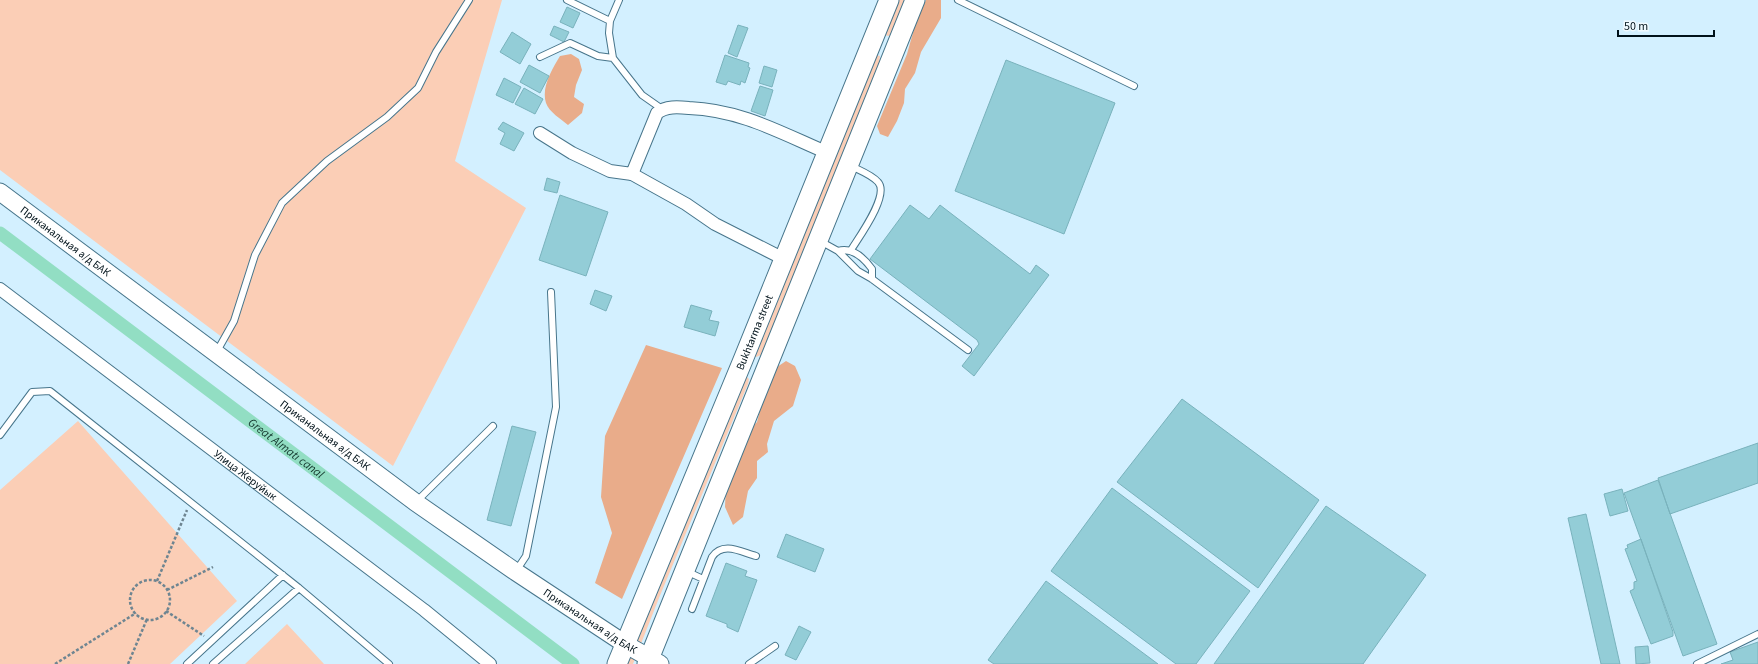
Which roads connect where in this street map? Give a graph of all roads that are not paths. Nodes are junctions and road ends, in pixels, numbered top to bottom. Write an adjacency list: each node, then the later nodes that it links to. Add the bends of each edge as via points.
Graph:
1 (469, 0): 27 (lane, via 436,52 418,88 387,117 327,161 282,204 255,255 234,321)
2 (567, 0): 7 (lane)
3 (619, 0): 7 (lane)
4 (889, 0): 8 (main road, Bukhtarma street)
5 (915, 0): 9 (main road)
6 (958, 0): 12 (lane)
7 (610, 22): 11 (lane)
8 (872, 42): 9 (main road); 15 (main road, Bukhtarma street)
9 (894, 52): 16 (main road)
10 (540, 58): 11 (lane, via 570,43 598,56)
11 (613, 58): 13 (lane, via 642,95)
12 (1134, 86)
13 (662, 109): 15 (street, via 709,108 747,118); 17 (street, via 657,114)
14 (540, 133): 17 (street, via 572,153 610,171)
15 (828, 153): 22 (main road, Bukhtarma street)
16 (848, 165): 19 (main road); 20 (lane, via 878,181 881,187 881,195 875,210)
17 (632, 174): 22 (street, via 686,204 715,224)
18 (0, 192): 27 (street, Приканальная а/д БАК)
19 (818, 239): 21 (lane); 29 (main road)
20 (851, 250): 21 (lane); 23 (lane, via 872,269)
21 (838, 251): 23 (lane, via 858,271)
22 (784, 259): 28 (main road, Bukhtarma street)
23 (872, 279): 26 (lane)
24 (0, 289): 47 (street, Улица Жеруйык, via 424,610)
25 (551, 292): 35 (lane, via 556,407 526,556)
26 (968, 350)
27 (216, 353): 32 (street, Приканальная а/д БАК)
28 (743, 360): 29 (main road); 42 (main road, Bukhtarma street)
29 (765, 370): 34 (main road)
30 (493, 426): 32 (lane)
31 (0, 435): 36 (lane, via 32,392 50,391)
32 (415, 502): 35 (street, Приканальная а/д БАК)
33 (756, 556): 37 (lane, via 725,547 715,551)
34 (684, 570): 37 (lane); 43 (main road)
35 (516, 572): 42 (street, Приканальная а/д БАК)
36 (283, 575): 38 (lane); 44 (lane)
37 (703, 579): 39 (lane)
38 (299, 588): 45 (lane); 46 (lane)
39 (692, 609)
40 (1758, 634): 49 (lane)
41 (775, 646): 48 (lane)
42 (621, 655): 43 (street, Приканальная а/д БАК)
43 (652, 662)
44 (187, 664)
45 (213, 664)
46 (389, 664)
47 (490, 664)
48 (749, 664)
49 (1698, 664)

